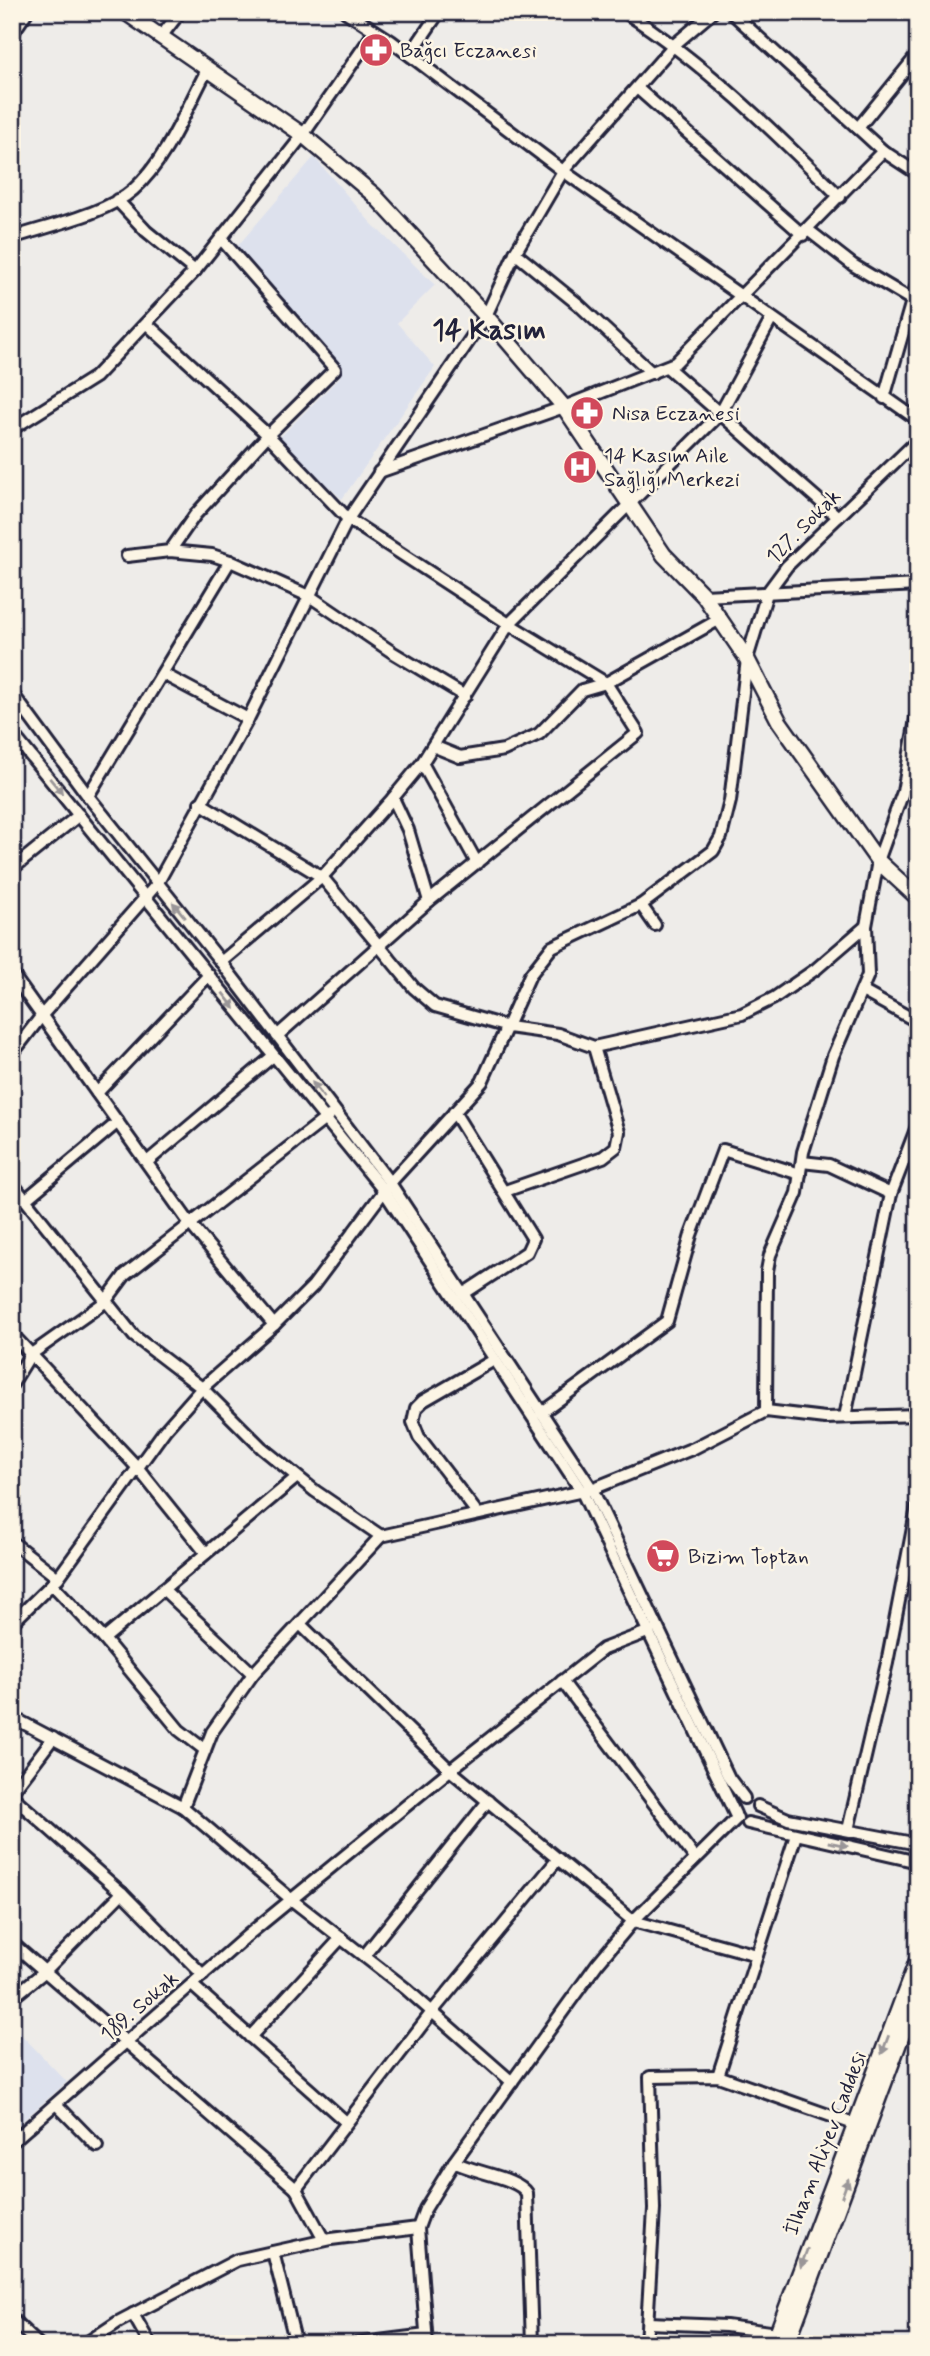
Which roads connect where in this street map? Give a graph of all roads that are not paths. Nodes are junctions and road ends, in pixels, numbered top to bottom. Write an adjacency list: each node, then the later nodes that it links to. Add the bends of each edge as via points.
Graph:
1 (27, 12): 10 (street)
2 (125, 12): 11 (main road)
3 (180, 12): 11 (street)
4 (346, 12): 9 (street)
5 (439, 12): 14 (street)
6 (625, 12): 12 (street)
7 (713, 12): 12 (street)
8 (731, 12): 17 (street)
9 (375, 31): 14 (street); 18 (street)
10 (12, 34)
11 (160, 38): 15 (main road)
12 (674, 44): 16 (street); 22 (street, via 770,127)
13 (918, 54): 17 (street)
14 (410, 55): 20 (street)
15 (207, 70): 18 (main road); 23 (street, via 156,162 133,190)
16 (637, 89): 20 (street); 24 (street)
17 (858, 128): 19 (street)
18 (303, 135): 26 (street); 32 (main road, via 374,195)
19 (883, 150): 21 (street); 22 (street)
20 (563, 171): 27 (street); 30 (street)
21 (918, 174)
22 (840, 197): 24 (street)
23 (117, 200): 25 (street); 28 (street)
24 (806, 232): 30 (street); 31 (street)
25 (12, 237)
26 (222, 240): 28 (street); 42 (street, via 335,369)
27 (515, 253): 32 (street); 36 (street)
28 (195, 271): 34 (street)
29 (918, 280): 31 (street)
30 (740, 295): 33 (street); 35 (street)
31 (912, 300): 37 (street)
32 (486, 316): 38 (main road); 44 (street)
33 (772, 318): 37 (street); 39 (street)
34 (147, 324): 41 (street, via 95,377); 42 (street)
35 (667, 367): 36 (street); 39 (street)
36 (652, 373): 38 (street)
37 (884, 398): 40 (street)
38 (565, 407): 44 (street); 45 (main road)
39 (720, 414): 45 (street); 46 (street)
40 (918, 420)
41 (12, 429)
42 (268, 435): 47 (street); 48 (street, via 195,515)
43 (918, 440): 46 (street, 127. Sokak)
44 (379, 472): 47 (street)
45 (630, 506): 53 (main road, via 664,555); 56 (street)
46 (838, 517): 52 (street, 127. Sokak, via 787,566)
47 (348, 519): 54 (street); 56 (street)
48 (170, 551): 49 (street); 50 (street)
49 (127, 556)
50 (230, 561): 54 (street); 58 (street)
51 (918, 585): 52 (street)
52 (767, 593): 53 (street); 57 (street, 127. Sokak)
53 (704, 596): 55 (main road)
54 (311, 597): 61 (street); 63 (street)
55 (720, 619): 57 (main road); 59 (street)
56 (509, 624): 59 (street); 61 (street)
57 (747, 659): 71 (main road, via 779,721); 79 (street, 127. Sokak, via 735,770 721,837 713,850)
58 (163, 674): 63 (street); 67 (street)
59 (606, 683): 65 (street, via 582,690 539,734 504,750 460,757); 72 (street, via 638,733)
60 (12, 693): 67 (street)
61 (465, 695): 65 (street)
62 (918, 708): 71 (street, via 903,792)
63 (248, 719): 69 (street)
64 (12, 733): 70 (street, one-way to 70)
65 (433, 746): 66 (street)
66 (422, 763): 68 (street); 72 (street)
67 (88, 796): 75 (street)
68 (393, 798): 74 (street); 78 (street, via 408,830)
69 (200, 803): 74 (street); 75 (street)
70 (79, 815): 73 (street); 76 (street)
71 (878, 861): 77 (main road); 81 (street)
72 (477, 863): 78 (street)
73 (12, 869)
74 (322, 877): 82 (street); 83 (street)
75 (157, 884): 76 (street); 83 (street, one-way to 75)
76 (146, 896): 85 (street); 87 (street)
77 (918, 898)
78 (429, 901): 82 (street)
79 (641, 905): 80 (street); 89 (street, 127. Sokak, via 552,947 530,975)
80 (655, 925)
81 (866, 926): 86 (street, via 868,975); 91 (street, via 816,969 742,1014)
82 (378, 945): 89 (street, via 435,1006); 90 (street)
83 (221, 962): 90 (street)
84 (12, 974): 87 (street)
85 (209, 975): 93 (street, one-way to 93); 94 (street)
86 (862, 991): 88 (street); 100 (street, via 833,1056)
87 (43, 1014): 92 (street); 94 (street)
88 (918, 1022)
89 (508, 1027): 91 (street, via 558,1034); 95 (street, via 482,1082)
90 (277, 1036): 96 (street, one-way to 90)
91 (594, 1047): 103 (street, via 619,1132 616,1147 603,1157)
92 (12, 1054)
93 (273, 1056): 96 (street); 99 (street)
94 (97, 1093): 97 (street)
95 (454, 1112): 102 (street); 103 (street)
96 (330, 1116): 102 (street); 106 (street)
97 (118, 1122): 99 (street); 105 (street)
98 (918, 1124): 104 (street)
99 (147, 1162): 106 (street)
100 (801, 1168): 104 (street, via 829,1165); 115 (street, via 797,1193 767,1271); 116 (street, via 723,1150 691,1235 667,1321)
101 (12, 1183): 105 (street)
102 (387, 1187): 107 (street); 109 (street, via 337,1256); 112 (street)
103 (505, 1192): 107 (street, via 533,1239 531,1246)
104 (891, 1194): 118 (street)
105 (25, 1200): 108 (street)
106 (191, 1225): 108 (street, via 125,1275); 109 (street)
107 (463, 1294): 116 (street)
108 (104, 1302): 111 (street); 114 (street, via 134,1336)
109 (274, 1325): 114 (street)
110 (12, 1334): 111 (street)
111 (30, 1355): 113 (street); 119 (street)
112 (494, 1360): 121 (street); 123 (street, via 423,1401 412,1422)
113 (12, 1384)
114 (202, 1388): 119 (street); 120 (street, via 239,1428)
115 (766, 1411): 118 (street); 121 (street, via 694,1448)
116 (541, 1413): 121 (street)
117 (918, 1415): 118 (street)
118 (845, 1417)
119 (137, 1467): 126 (street); 127 (street)
120 (297, 1476): 124 (street); 126 (street)
121 (587, 1490): 123 (street); 131 (street); 140 (street, via 729,1778)
122 (918, 1502): 146 (street)
123 (478, 1514): 124 (street)
124 (381, 1536): 130 (street)
125 (12, 1542): 127 (street)
126 (206, 1553): 128 (street)
127 (55, 1581): 129 (street); 132 (street)
128 (163, 1589): 132 (street); 133 (street)
129 (12, 1623)
130 (300, 1624): 133 (street); 138 (street)
131 (650, 1631): 134 (street, 189. Sokak, via 603,1648); 144 (street)
132 (104, 1639): 137 (street, via 178,1730)
133 (253, 1674): 137 (street, via 212,1732)
134 (562, 1681): 138 (street, 189. Sokak); 149 (street)
135 (12, 1717): 136 (street)
136 (53, 1738): 139 (street); 143 (street)
137 (205, 1750): 143 (street)
138 (450, 1770): 141 (street); 153 (street, 189. Sokak)
139 (12, 1794): 152 (street)
140 (744, 1798): 142 (street); 144 (street, via 737,1802)
141 (488, 1801): 150 (street); 158 (street)
142 (758, 1806): 145 (street, via 757,1816); 146 (street, via 788,1819)
143 (183, 1807): 153 (street)
144 (736, 1816): 145 (street); 149 (street)
145 (748, 1823): 147 (street)
146 (848, 1830): 148 (street)
147 (796, 1835): 151 (street, one-way to 151); 157 (street)
148 (918, 1844)
149 (695, 1858): 154 (street)
150 (558, 1859): 154 (street); 165 (street)
151 (918, 1862)
152 (122, 1893): 160 (street); 161 (street)
153 (292, 1900): 155 (street); 161 (street, 189. Sokak)
154 (633, 1921): 157 (street); 169 (street)
155 (341, 1938): 158 (street); 166 (street)
156 (12, 1943): 160 (street)
157 (757, 1955): 168 (street)
158 (364, 1956): 165 (street)
159 (918, 1958): 172 (main road, İlham Aliyev Caddesi, one-way to 172)
160 (44, 1972): 164 (street); 167 (street)
161 (203, 1975): 162 (street, 189. Sokak)
162 (192, 1985): 166 (street); 167 (street, 189. Sokak)
163 (918, 1992): 184 (main road, İlham Aliyev Caddesi, one-way to 163)
164 (12, 1998)
165 (432, 2012): 169 (street); 171 (street)
166 (250, 2037): 171 (street)
167 (125, 2044): 170 (street, 189. Sokak); 176 (street)
168 (718, 2076): 172 (street); 182 (street, via 650,2077 654,2208)
169 (512, 2082): 175 (street)
170 (56, 2104): 173 (street, 189. Sokak); 174 (street)
171 (346, 2122): 176 (street)
172 (854, 2124): 184 (main road, İlham Aliyev Caddesi, one-way to 184)
173 (12, 2142)
174 (97, 2146)
175 (454, 2162): 177 (street); 190 (street, via 485,2175 515,2180 527,2193)
176 (296, 2189): 178 (street)
177 (418, 2228): 178 (street); 183 (street)
178 (324, 2241): 179 (street)
179 (273, 2252): 180 (street, via 237,2260); 188 (street)
180 (133, 2314): 186 (street); 187 (street)
181 (12, 2319): 185 (street)
182 (648, 2323): 184 (street, via 726,2326); 191 (street)
183 (427, 2339): 189 (street)
184 (779, 2340)
185 (38, 2344)
186 (85, 2344)
187 (150, 2344)
188 (296, 2344)
189 (355, 2344)
190 (532, 2344)
191 (646, 2344)

